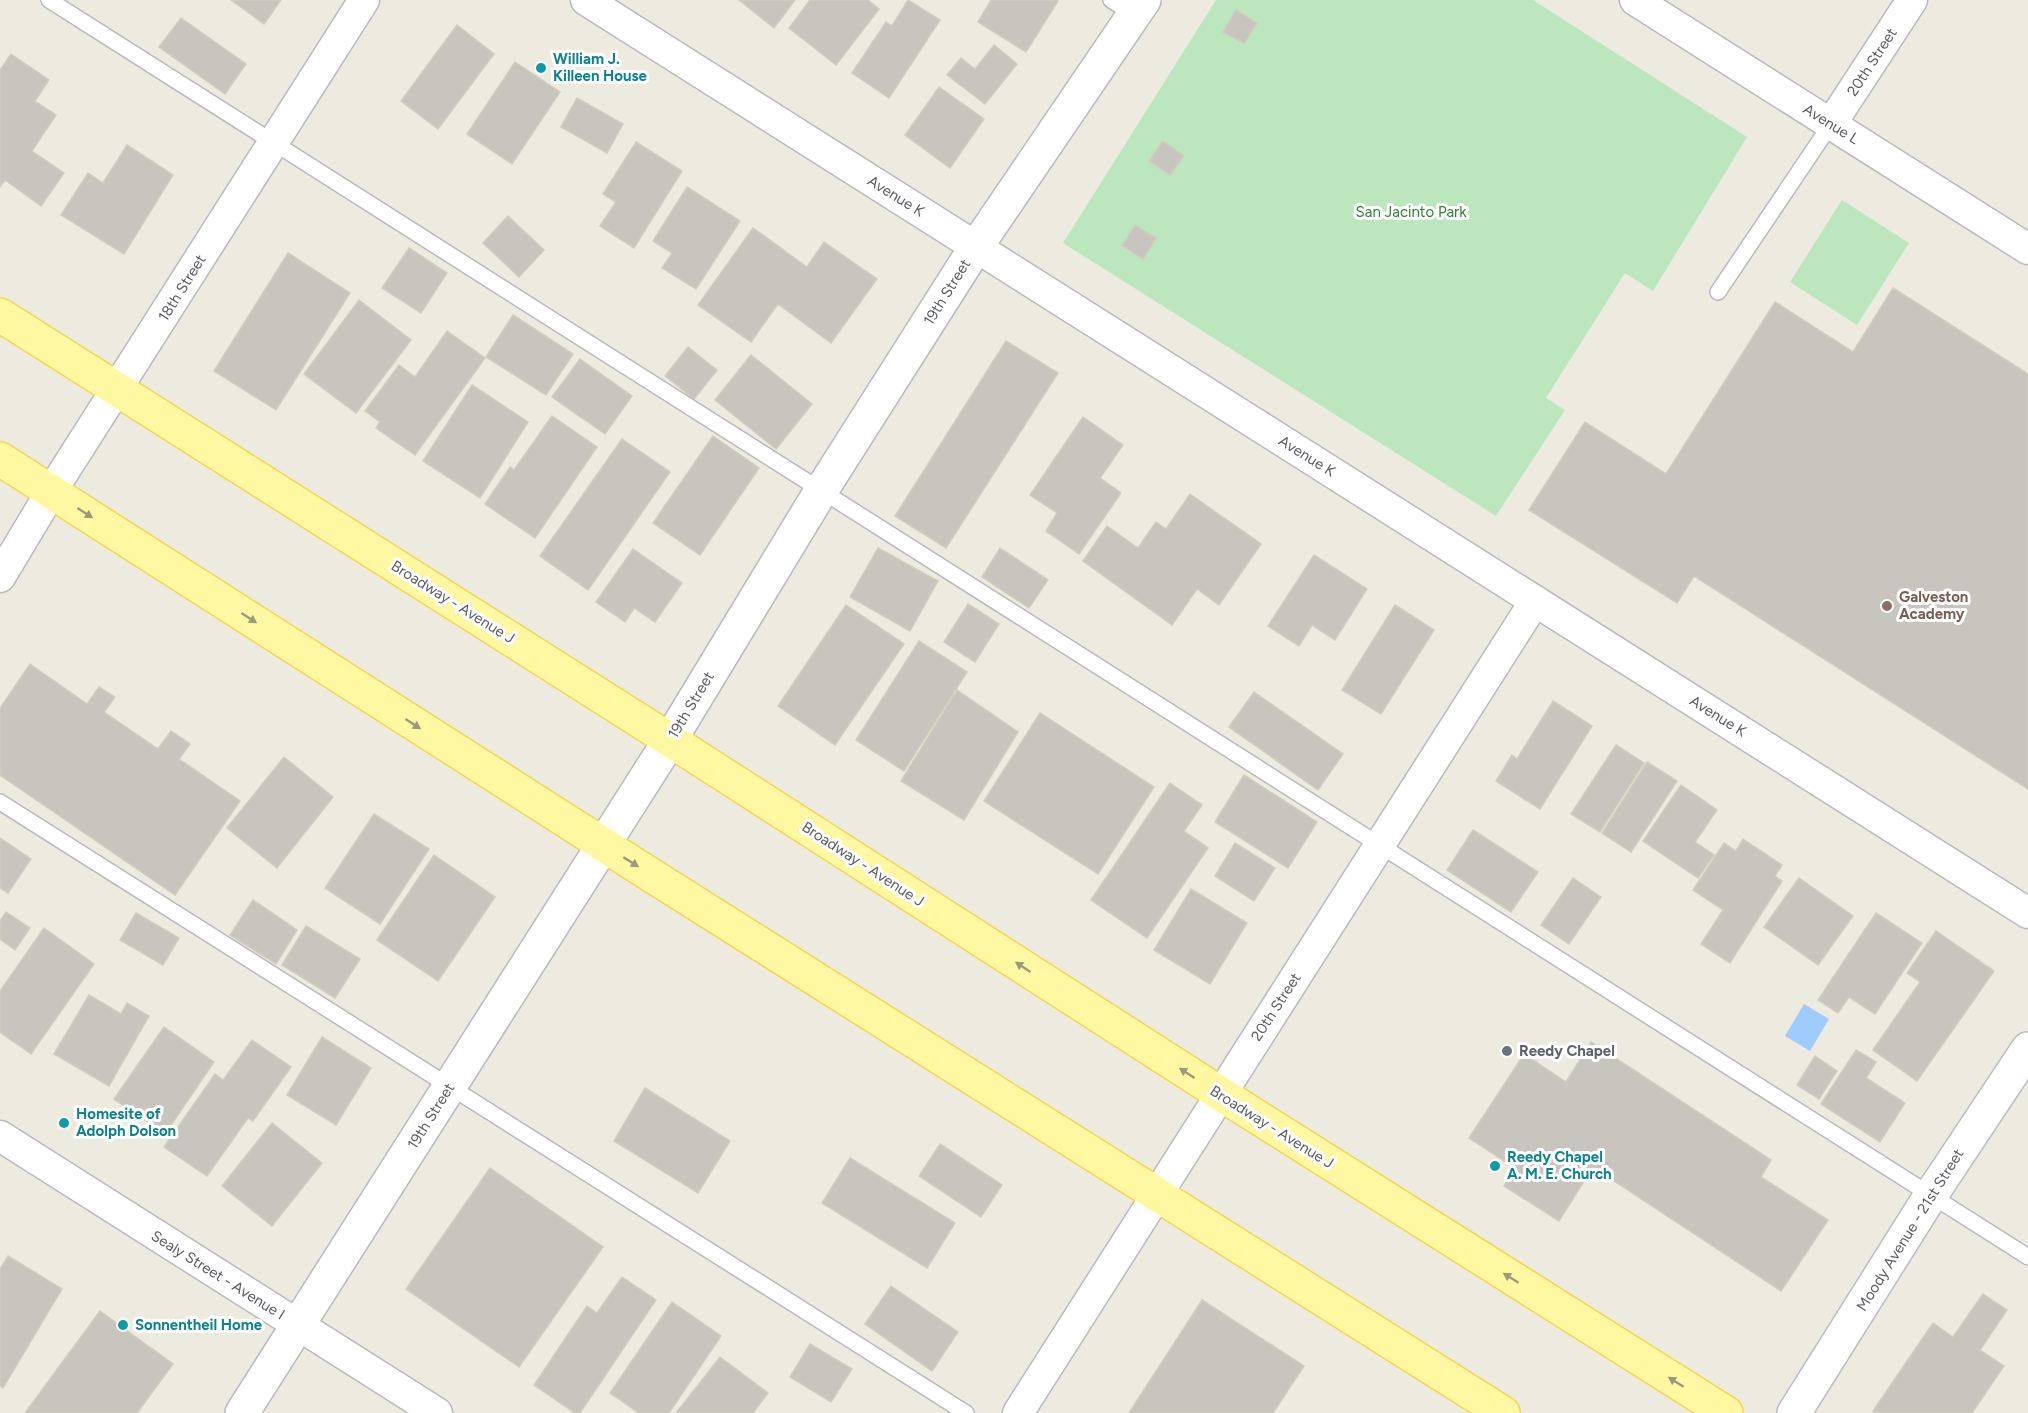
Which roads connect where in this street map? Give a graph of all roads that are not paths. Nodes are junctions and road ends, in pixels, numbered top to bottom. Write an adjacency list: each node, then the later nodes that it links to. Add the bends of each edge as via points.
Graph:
1 (49, 0): 8 (lane)
2 (364, 0): 8 (street, 18th Street)
3 (586, 0): 9 (street, Avenue K)
4 (1635, 0): 7 (street, Avenue L)
5 (1912, 0): 7 (street, 20th Street)
6 (1130, 5): 9 (street, 19th Street)
7 (1831, 124): 10 (street, Avenue L); 11 (lane)
8 (274, 143): 13 (street, 18th Street); 15 (lane)
9 (976, 247): 15 (street, 19th Street); 18 (street, Avenue K)
10 (2028, 249)
11 (1718, 292)
12 (0, 315): 13 (main road, Broadway - Avenue J)
13 (118, 389): 16 (street, 18th Street); 19 (main road, Broadway - Avenue J)
14 (0, 459): 16 (main road)
15 (821, 490): 19 (street, 19th Street); 22 (lane)
16 (51, 492): 17 (street, 18th Street); 21 (main road, one-way to 21)
17 (0, 577)
18 (1535, 601): 22 (street, 20th Street); 23 (street, Avenue K)
19 (670, 740): 21 (street, 19th Street); 26 (main road, Broadway - Avenue J, one-way to 19)
20 (0, 802): 25 (lane)
21 (602, 844): 25 (street, 19th Street); 28 (main road, one-way to 28)
22 (1380, 845): 26 (street, 20th Street); 29 (lane)
23 (2028, 913)
24 (2028, 1049): 29 (street, Moody Avenue - 21st Street)
25 (450, 1087): 31 (street, 19th Street); 34 (lane)
26 (1221, 1094): 28 (street, 20th Street); 37 (main road, Broadway - Avenue J, one-way to 26)
27 (0, 1136): 31 (street, Sealy Street - Avenue I)
28 (1156, 1195): 35 (street, 20th Street); 36 (main road)
29 (1931, 1195): 30 (lane); 38 (street, Moody Avenue - 21st Street)
30 (2028, 1257)
31 (299, 1325): 32 (street, 19th Street); 33 (street, Sealy Street - Avenue I)
32 (243, 1413)
33 (437, 1413)
34 (966, 1413)
35 (1018, 1413)
36 (1503, 1413)
37 (1726, 1413)
38 (1794, 1413)

